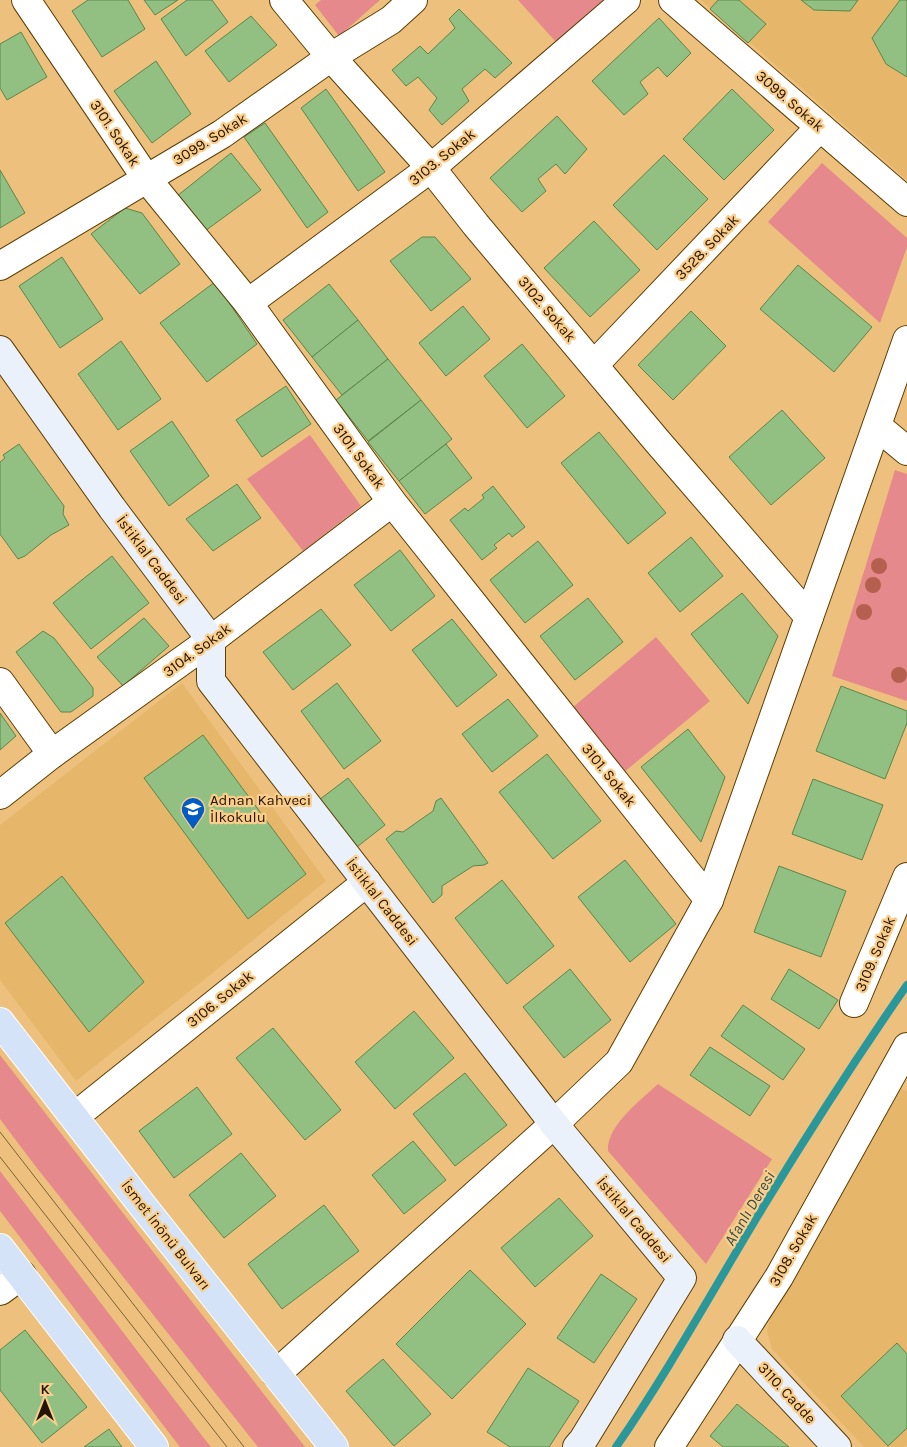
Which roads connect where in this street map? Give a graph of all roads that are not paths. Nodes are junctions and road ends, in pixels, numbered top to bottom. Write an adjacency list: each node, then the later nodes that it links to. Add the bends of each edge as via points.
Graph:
1 (26, 0): 9 (street, 3101. Sokak)
2 (284, 0): 6 (street, 3102. Sokak)
3 (413, 0): 6 (street, 3099. Sokak, via 391,20)
4 (626, 0): 8 (street, 3103. Sokak)
5 (673, 0): 7 (street, 3099. Sokak)
6 (331, 57): 8 (street, 3102. Sokak); 9 (street, 3099. Sokak, via 222,134)
7 (820, 128): 10 (street, 3099. Sokak); 15 (street, 3528. Sokak)
8 (431, 168): 12 (street, 3103. Sokak); 15 (street, 3102. Sokak)
9 (146, 178): 11 (street, 3099. Sokak); 12 (street, 3101. Sokak)
10 (907, 202)
11 (0, 266)
12 (248, 303): 18 (street, 3101. Sokak)
13 (907, 340): 16 (street)
14 (0, 350): 20 (street, İstiklal Caddesi)
15 (594, 365): 19 (street, 3102. Sokak)
16 (877, 426): 17 (street); 19 (street)
17 (907, 451)
18 (392, 502): 20 (street, 3104. Sokak); 26 (street, 3101. Sokak)
19 (809, 617): 26 (street)
20 (211, 640): 22 (street, 3104. Sokak); 25 (street, İstiklal Caddesi, via 211,682)
21 (0, 682): 22 (street)
22 (52, 754): 23 (street, 3104. Sokak)
23 (0, 794)
24 (907, 877): 27 (street, 3109. Sokak)
25 (367, 882): 30 (street, 3106. Sokak); 31 (street, İstiklal Caddesi)
26 (709, 900): 31 (street, via 619,1062)
27 (854, 1003)
28 (0, 1022): 30 (main road, İsmet İnönü Bulvarı)
29 (907, 1047): 35 (street, 3108. Sokak, via 778,1277)
30 (74, 1117): 36 (main road, İsmet İnönü Bulvarı)
31 (554, 1124): 36 (street); 39 (street, İstiklal Caddesi, via 682,1278)
32 (0, 1248): 33 (main road)
33 (22, 1275): 34 (street); 37 (main road)
34 (0, 1291)
35 (738, 1340): 40 (street, 3108. Sokak); 41 (street, 3110. Cadde)
36 (276, 1374): 38 (main road, İsmet İnönü Bulvarı)
37 (154, 1447)
38 (334, 1447)
39 (577, 1447)
40 (668, 1447)
41 (837, 1447)

